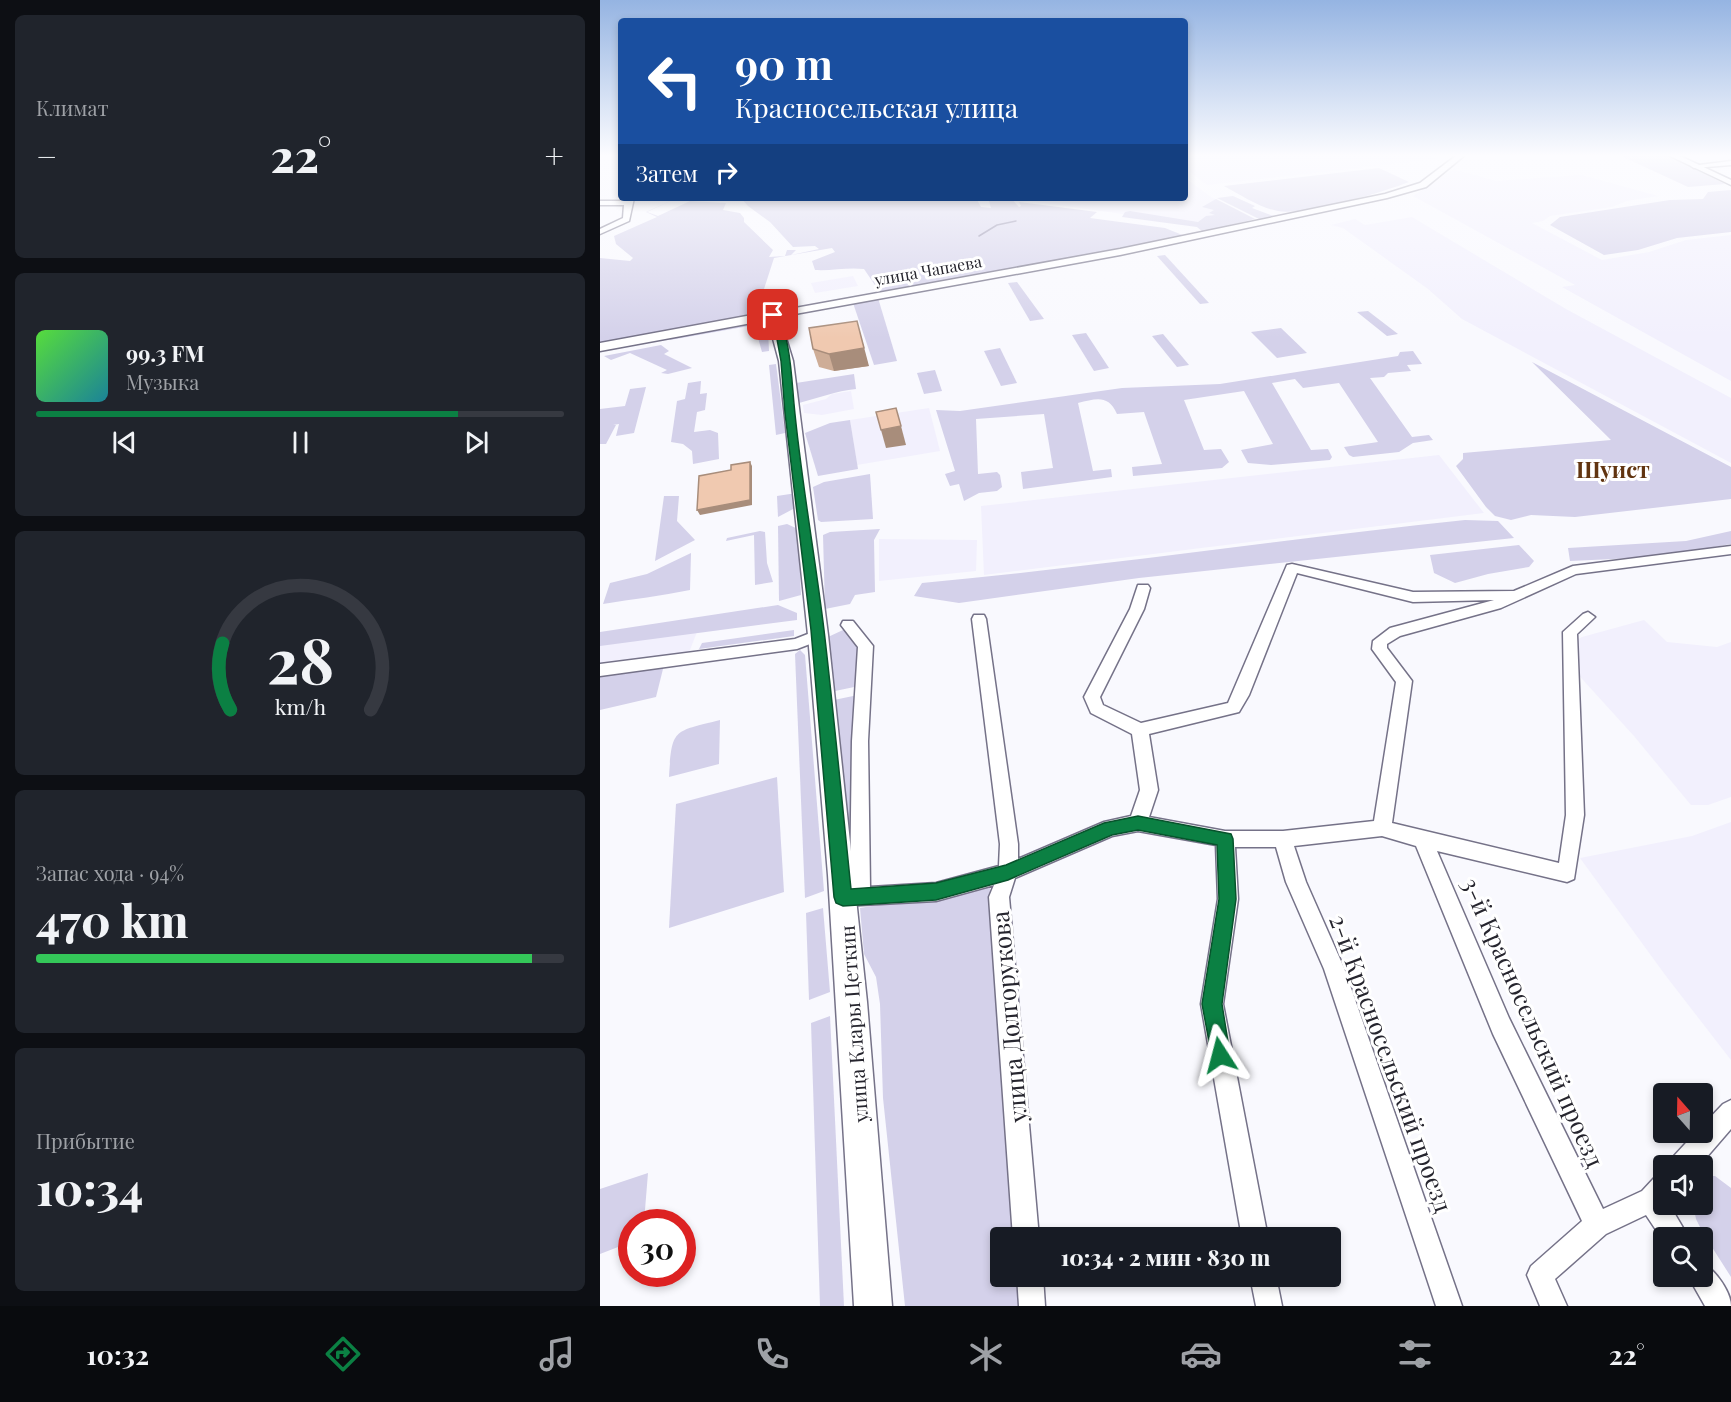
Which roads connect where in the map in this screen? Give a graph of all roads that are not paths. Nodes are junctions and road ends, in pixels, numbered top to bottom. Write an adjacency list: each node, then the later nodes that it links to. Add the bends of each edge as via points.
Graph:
1 (626, 216): 3 (street)
2 (1293, 216): 4 (street, улица Чапаева, via 812,308)
3 (600, 232)
4 (776, 322): 5 (main road); 12 (main road, улица Клары Цеткин, via 786,361)
5 (600, 347)
6 (1731, 550): 8 (street, via 1573,570)
7 (1143, 588): 14 (street, via 1137,609 1092,697 1097,709)
8 (1515, 595): 14 (street, via 1413,597 1292,568 1233,708); 16 (street, via 1496,605 1395,632 1380,641 1379,649 1404,681)
9 (1588, 617): 19 (street, via 1570,632 1575,815 1567,873)
10 (978, 619): 20 (street, улица Долгорукова, via 1010,844)
11 (848, 625): 21 (street, via 866,646)
12 (818, 636): 13 (street, via 797,644); 21 (main road, улица Клары Цеткин)
13 (600, 670)
14 (1140, 730): 15 (street, via 1149,790)
15 (1138, 823): 17 (street); 20 (street, via 1110,828)
16 (1382, 828): 18 (street); 19 (street)
17 (1225, 839): 18 (street); 27 (street, via 1228,899 1212,1004)
18 (1283, 839): 34 (street, 2-й Красносельский проезд, via 1296,882 1334,968)
19 (1423, 840): 25 (street, 3-й Красносельский проезд, via 1501,1026)
20 (1008, 872): 21 (street, via 936,892); 26 (street, улица Долгорукова, via 999,897)
21 (851, 897): 31 (main road, улица Клары Цеткин)
22 (1731, 1112): 23 (street)
23 (1692, 1155)
24 (1653, 1195): 25 (street)
25 (1597, 1225): 35 (street, via 1540,1275)
26 (1025, 1227)
27 (1253, 1227)
28 (1031, 1287): 32 (street)
29 (1265, 1287): 33 (street)
30 (1708, 1287): 36 (street)
31 (873, 1306)
32 (1032, 1306)
33 (1269, 1306)
34 (1449, 1306)
35 (1554, 1306)
36 (1720, 1306)

